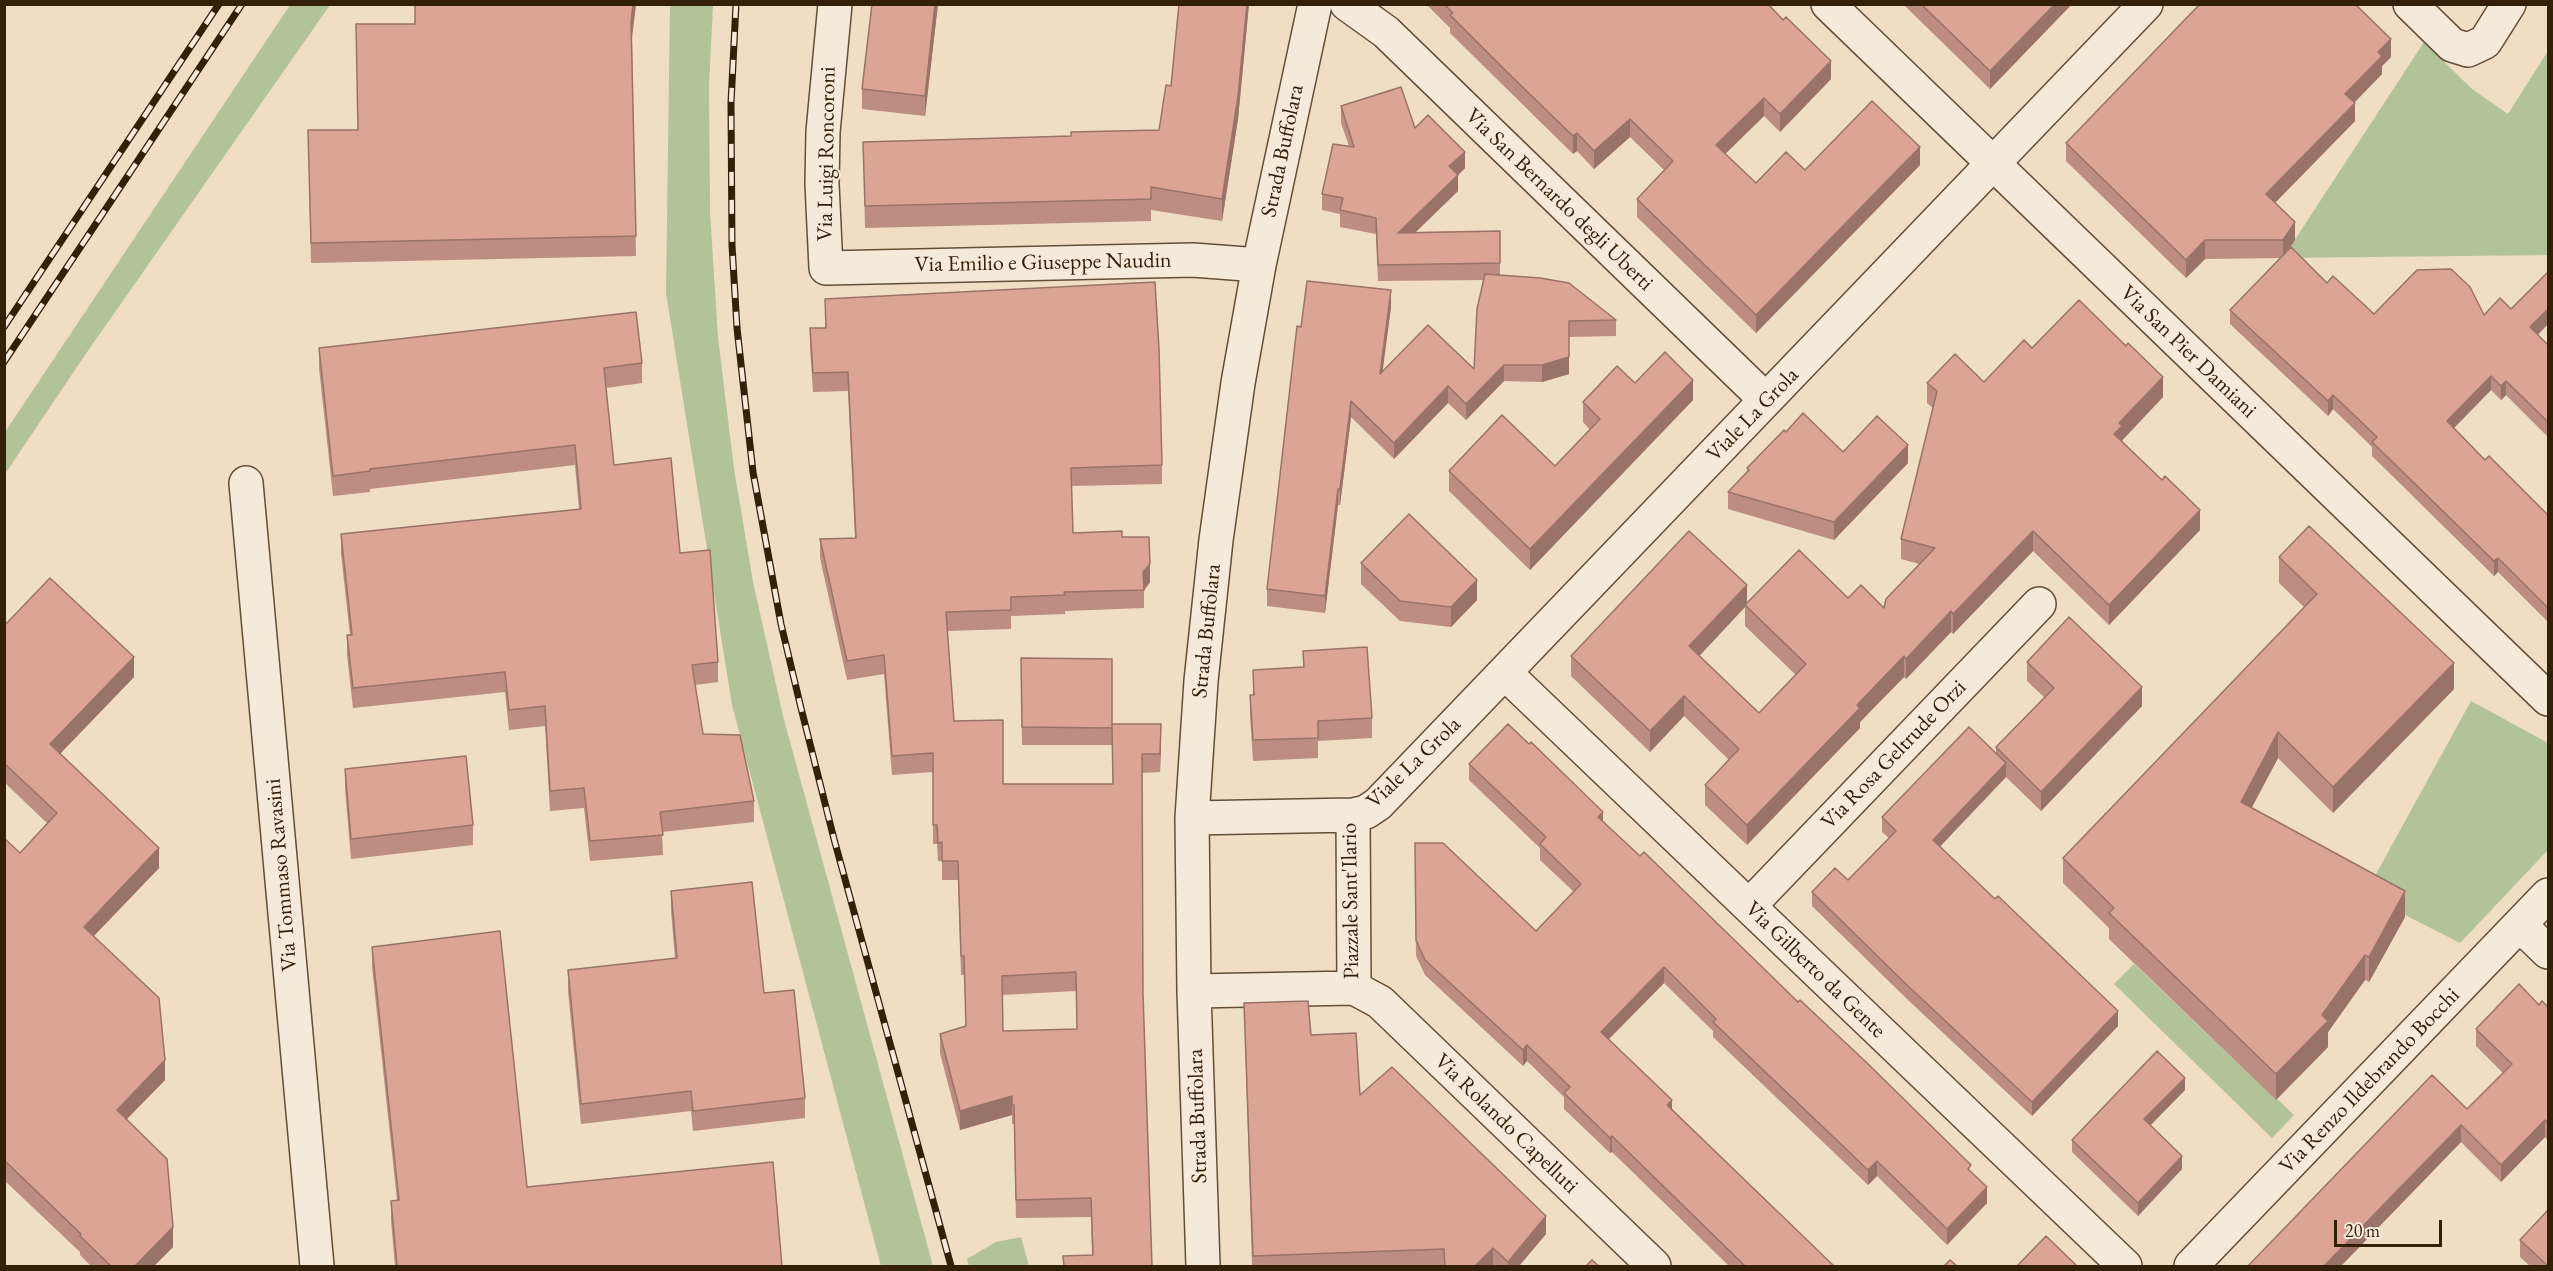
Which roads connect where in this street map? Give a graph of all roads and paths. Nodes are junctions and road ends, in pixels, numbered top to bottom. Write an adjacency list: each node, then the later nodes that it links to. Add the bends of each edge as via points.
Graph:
1 (835, 4): 10 (street, Via Luigi Roncoroni, via 823,132)
2 (1315, 4): 9 (street, Strada Buffolara)
3 (1347, 4): 11 (street, Via San Bernardo degli Uberti, via 1386,32)
4 (1828, 4): 8 (street, Via San Pier Damiani)
5 (2146, 4): 8 (street, Viale La Grola)
6 (2410, 4): 7 (street, via 2452,45 2468,50 2485,42)
7 (2509, 4)
8 (1993, 164): 11 (street, Viale La Grola); 15 (street, Via San Pier Damiani)
9 (1259, 265): 10 (street, Via Emilio e Giuseppe Naudin, via 1193,260); 17 (street, Strada Buffolara, via 1218,528 1199,704)
10 (826, 268)
11 (1766, 400): 14 (street, Viale La Grola)
12 (246, 483): 24 (street, Via Tommaso Ravasini)
13 (2039, 604): 19 (street, Via Rosa Geltrude Orzi)
14 (1505, 673): 16 (street, Viale La Grola, via 1378,804); 19 (street, Via Gilberto da Gente)
15 (2548, 699)
16 (1353, 815): 17 (street, Piazzale Sant'Ilario); 22 (street, Piazzale Sant'Ilario)
17 (1192, 818): 23 (street, Strada Buffolara)
18 (2548, 895): 20 (street, Via Renzo Ildebrando Bocchi)
19 (1749, 906): 27 (street, Via Gilberto da Gente)
20 (2520, 925): 21 (street); 28 (street, Via Renzo Ildebrando Bocchi)
21 (2548, 952)
22 (1354, 988): 23 (street, Piazzale Sant'Ilario); 26 (street, Via Rolando Capelluti, via 1380,1002)
23 (1194, 991): 25 (street, Strada Buffolara)
24 (317, 1266)
25 (1203, 1266)
26 (1654, 1266)
27 (2125, 1266)
28 (2192, 1266)

